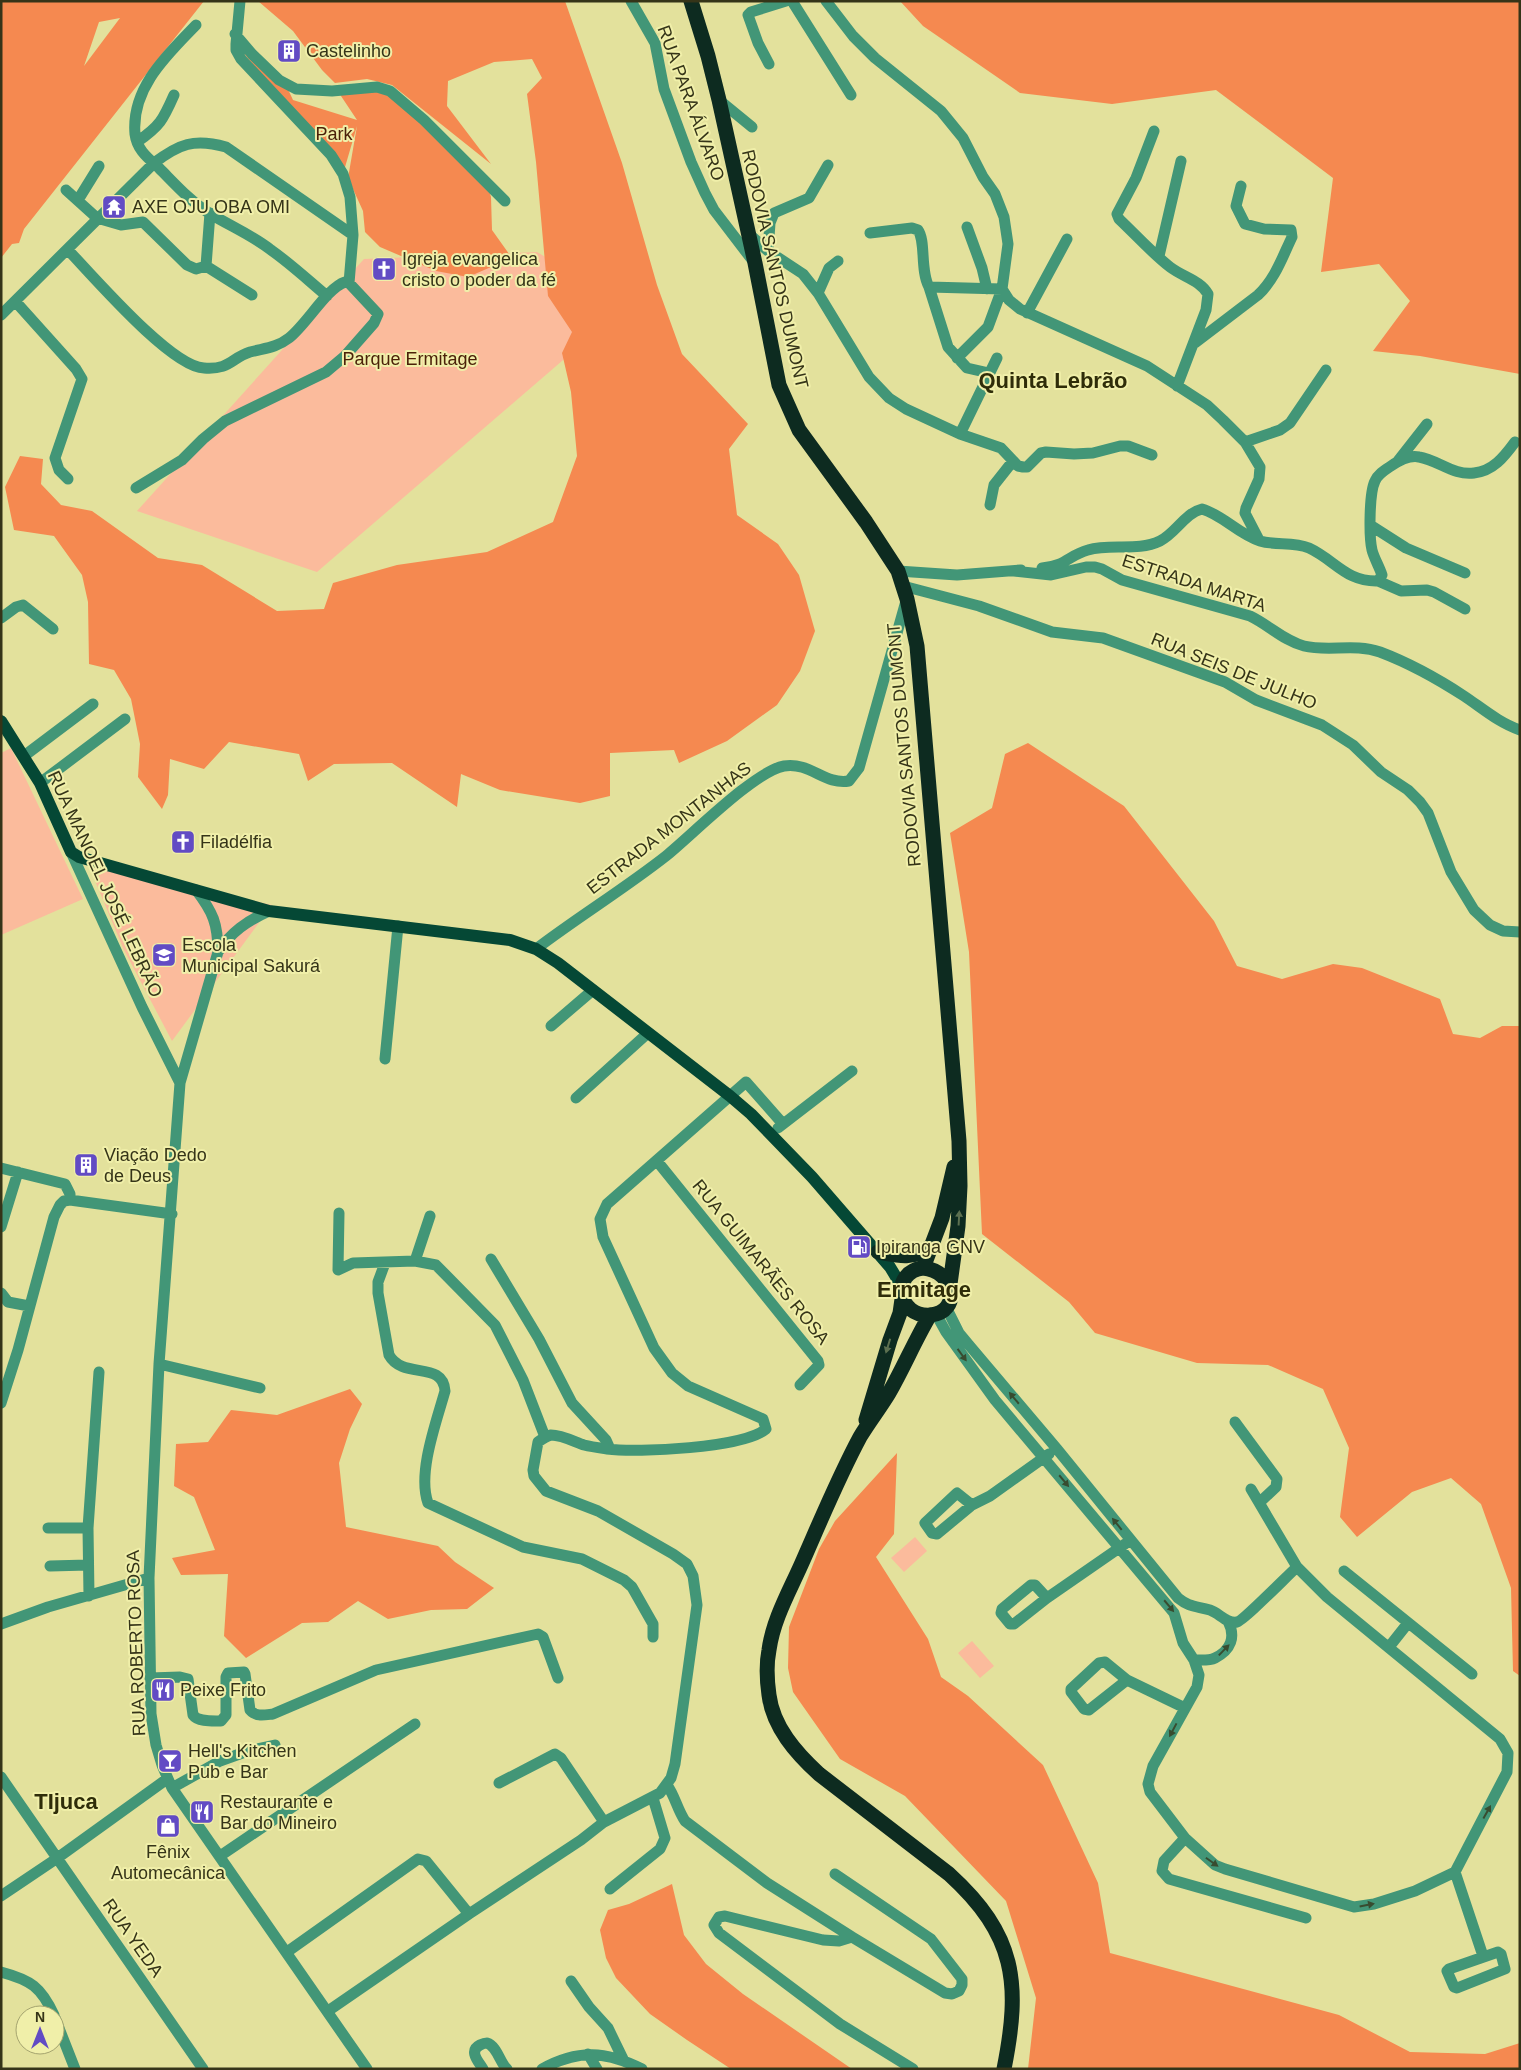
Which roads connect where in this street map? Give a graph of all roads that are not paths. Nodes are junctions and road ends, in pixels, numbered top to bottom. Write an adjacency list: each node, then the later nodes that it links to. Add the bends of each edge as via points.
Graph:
1 (240, 1): 10 (street)
2 (631, 1): 9 (street, RUA PARA ÁLVARO)
3 (639, 1): 9 (street)
4 (691, 1): 14 (highway, RODOVIA SANTOS DUMONT)
5 (786, 1): 11 (street, via 748,15)
6 (792, 1): 13 (street)
7 (826, 1): 42 (street, via 875,58 941,111 963,138 995,194 1004,217 1008,244)
8 (196, 26): 17 (street, via 157,67 146,86 137,114)
9 (646, 26): 37 (street, RUA PARA ÁLVARO, via 655,43 664,88 690,162 714,210)
10 (235, 34): 25 (street, via 286,86 332,91 377,87 390,91 424,120); 31 (street, via 236,50 241,59 331,155 343,174 350,197)
11 (769, 64)
12 (174, 95): 17 (street, via 164,119)
13 (851, 95)
14 (719, 100): 15 (street); 29 (highway, RODOVIA SANTOS DUMONT)
15 (752, 127)
16 (1154, 131): 35 (street, via 1136,178 1117,214)
17 (137, 142): 19 (street)
18 (1181, 161): 35 (street)
19 (154, 163): 26 (street); 27 (street); 31 (street, via 173,149 185,145 214,143 226,147)
20 (828, 165): 34 (street, via 809,198 774,213 770,222)
21 (99, 166): 24 (street)
22 (1241, 186): 49 (street, via 1236,206 1245,224 1264,229 1291,230 1292,237 1275,275 1262,291)
23 (66, 190): 24 (street)
24 (78, 200): 27 (street)
25 (505, 201)
26 (210, 213): 38 (street); 45 (street, via 271,250)
27 (97, 218): 33 (street); 38 (street, via 121,225 143,222 187,265 196,269)
28 (967, 227): 41 (street)
29 (747, 232): 34 (street); 37 (highway, RODOVIA SANTOS DUMONT)
30 (870, 233): 40 (street, via 918,230 924,276)
31 (352, 235): 39 (street)
32 (1067, 239): 47 (street)
33 (68, 250): 45 (street, via 154,338 198,368 227,366 248,353 282,343 303,325); 46 (street)
34 (768, 251): 43 (street, via 803,274)
35 (1159, 256): 49 (street, via 1172,268 1200,284 1208,294 1206,310)
36 (838, 261): 43 (street, via 828,268)
37 (755, 263): 67 (highway, RODOVIA SANTOS DUMONT, via 779,385 790,413)
38 (206, 266): 44 (street)
39 (349, 283): 45 (street, via 341,283); 63 (street, via 378,314 374,323 344,356 326,372 225,421 182,460)
40 (929, 287): 41 (street); 50 (street, via 948,347)
41 (987, 289): 42 (street)
42 (1002, 289): 47 (street, via 1015,305); 50 (street, via 988,326)
43 (818, 293): 56 (street, via 860,364 879,389 906,409)
44 (252, 295)
45 (327, 296)
46 (15, 301): 48 (street); 62 (street, via 82,379 55,458 55,464)
47 (1027, 313): 54 (street, via 1124,355)
48 (1, 314)
49 (1193, 344): 54 (street)
50 (957, 358): 53 (street, via 967,368)
51 (997, 358): 53 (street)
52 (1326, 370): 57 (street, via 1290,423 1280,430)
53 (989, 373): 56 (street)
54 (1177, 386): 57 (street, via 1207,405)
55 (1427, 424): 60 (street)
56 (960, 434): 61 (street, via 1001,448)
57 (1245, 442): 66 (street, via 1260,467 1259,480 1245,513)
58 (1515, 442): 60 (street, via 1498,463 1476,473 1459,473 1420,457)
59 (1152, 455): 61 (street, via 1120,446 1093,453 1041,453 1023,468)
60 (1398, 460): 65 (street, via 1374,483)
61 (1013, 461): 64 (street, via 994,485)
62 (68, 479)
63 (136, 488)
64 (990, 505)
65 (1370, 525): 69 (street, via 1406,548); 70 (street, via 1372,548 1382,575)
66 (1258, 540): 68 (street, via 1202,509 1158,542 1092,549 1062,565); 70 (street, via 1309,548 1343,572)
67 (898, 571): 68 (street, via 957,575); 71 (highway, RODOVIA SANTOS DUMONT)
68 (1014, 571): 78 (street, ESTRADA MARTA, via 1051,575 1095,567 1122,580 1250,616 1304,646 1352,647 1379,652 1432,676 1492,716)
69 (1465, 573)
70 (1378, 581): 72 (street, via 1401,591 1434,592)
71 (905, 592): 85 (street, RUA SEIS DE JULHO, via 979,606 1052,632 1104,638 1225,682 1256,700 1322,725 1353,745 1420,802 1428,813 1451,872 1474,910 1502,931); 86 (street, ESTRADA MONTANHAS, via 859,768 849,781 832,782 816,772 794,766 774,770 751,784 667,855 598,907); 98 (highway, RODOVIA SANTOS DUMONT, via 917,646)
72 (1465, 609)
73 (1, 618): 74 (street, via 23,604)
74 (53, 629)
75 (93, 704): 79 (street)
76 (125, 719): 80 (street)
77 (1, 721): 79 (main road, RUA MANOEL JOSÉ LEBRÃO)
78 (1520, 730)
79 (24, 756): 80 (main road, RUA MANOEL JOSÉ LEBRÃO)
80 (40, 783): 81 (main road, RUA MANOEL JOSÉ LEBRÃO)
81 (71, 852): 82 (main road); 93 (street, RUA MANOEL JOSÉ LEBRÃO)
82 (196, 890): 83 (main road); 87 (street, via 217,926)
83 (269, 911): 84 (main road); 87 (street, via 228,936)
84 (398, 926): 86 (main road, via 487,936); 91 (street)
85 (1520, 932)
86 (536, 949): 88 (main road)
87 (218, 952): 93 (street)
88 (593, 990): 89 (street); 90 (main road)
89 (551, 1026)
90 (648, 1033): 94 (main road); 95 (street)
91 (385, 1059)
92 (852, 1071): 96 (street)
93 (180, 1084): 104 (street, RUA MANOEL JOSÉ LEBRÃO)
94 (730, 1096): 96 (street, via 748,1082); 97 (main road); 99 (street)
95 (576, 1098)
96 (783, 1124): 97 (street)
97 (772, 1134): 108 (main road)
98 (959, 1141): 107 (highway, via 942,1218); 113 (highway, one-way to 98, via 958,1226)
99 (657, 1161): 120 (street, RUA GUIMARÃES ROSA, via 818,1361 819,1365); 126 (street, via 607,1204 600,1220 602,1237 654,1348 672,1372 688,1386 763,1419 766,1429 760,1434 732,1442 672,1449)
100 (1, 1168): 101 (street)
101 (18, 1172): 102 (street, via 65,1184); 106 (street)
102 (70, 1200): 104 (street); 116 (street, via 60,1205 54,1217)
103 (339, 1213): 111 (street, via 338,1270 353,1263)
104 (172, 1214): 118 (street, RUA ROBERTO ROSA)
105 (430, 1216): 110 (street)
106 (1, 1227)
107 (931, 1246): 108 (highway, via 914,1256); 112 (highway)
108 (878, 1252): 112 (main road); 115 (main road, via 896,1277)
109 (492, 1259): 126 (street, via 572,1403 606,1440)
110 (415, 1261): 111 (street); 125 (street, via 436,1265 495,1325 523,1380)
111 (385, 1263): 148 (street, via 378,1293 389,1355 402,1368 438,1375 445,1386 427,1453 425,1496 428,1503 523,1547 582,1559 624,1580 632,1587 653,1624)
112 (920, 1268): 113 (highway, via 929,1268 944,1276); 115 (highway, via 911,1271 904,1280)
113 (950, 1284): 117 (highway, via 951,1292)
114 (1, 1293): 116 (street, via 8,1302)
115 (902, 1299): 117 (highway, via 914,1312); 124 (highway, one-way to 124)
116 (29, 1306): 122 (street)
117 (937, 1312): 124 (highway); 127 (street, one-way to 117, via 959,1333); 128 (street, one-way to 128, via 946,1332 995,1400)
118 (159, 1364): 121 (street); 140 (street, RUA ROBERTO ROSA)
119 (99, 1372): 133 (street)
120 (800, 1385)
121 (260, 1388)
122 (1, 1403)
123 (1236, 1422): 130 (street, via 1277,1480 1276,1487)
124 (861, 1436): 192 (highway, via 772,1633 768,1650 769,1697 773,1714 804,1760 965,1888 995,1929 1006,1951 1012,1975 1010,2036)
125 (545, 1437): 126 (street, via 558,1436); 161 (street, via 538,1442 532,1470 546,1491 598,1511 687,1564 693,1576 697,1605 675,1764)
126 (610, 1449)
127 (1057, 1449): 128 (street); 134 (street, one-way to 127)
128 (1044, 1457): 131 (street); 135 (street, one-way to 135)
129 (1251, 1489): 130 (street)
130 (1260, 1502): 138 (street)
131 (972, 1505)
132 (48, 1528): 133 (street)
133 (88, 1528): 136 (street)
134 (1130, 1540): 135 (street); 143 (street, via 1178,1598 1186,1605)
135 (1120, 1548): 142 (street); 147 (street, one-way to 147, via 1174,1613)
136 (88, 1564): 137 (street); 141 (street)
137 (50, 1566)
138 (1297, 1568): 144 (street, via 1265,1596 1246,1619 1237,1623); 149 (street, via 1327,1598)
139 (1344, 1571): 145 (street)
140 (149, 1578): 141 (street); 152 (street, RUA ROBERTO ROSA)
141 (89, 1596): 146 (street)
142 (1047, 1598)
143 (1198, 1608): 144 (street, via 1209,1610); 147 (street, via 1189,1612)
144 (1228, 1621): 150 (street, one-way to 144, via 1213,1659 1226,1650 1233,1631)
145 (1408, 1623): 149 (street); 151 (street)
146 (1, 1624)
147 (1179, 1624): 150 (street, via 1183,1643)
148 (653, 1638)
149 (1389, 1646): 167 (street, one-way to 149, via 1504,1782 1508,1753 1500,1739)
150 (1194, 1660): 155 (street, via 1199,1675 1197,1688)
151 (1472, 1674)
152 (150, 1678): 153 (street, via 180,1676 188,1679 195,1718 221,1721 226,1715 228,1673 244,1672 250,1710 262,1716 376,1670 538,1634 543,1637); 160 (street, RUA ROBERTO ROSA, via 156,1744)
153 (558, 1678)
154 (1127, 1680): 154 (street, via 1108,1662 1101,1662 1071,1692 1084,1709 1089,1710); 155 (street)
155 (1185, 1708): 164 (street, one-way to 164, via 1153,1766 1148,1784 1154,1799)
156 (415, 1724): 165 (street)
157 (275, 1745): 160 (street, via 248,1750)
158 (2, 1782): 166 (street, RUA YEDA)
159 (500, 1783): 163 (street, via 551,1755 558,1755)
160 (169, 1784): 165 (street, RUA ROBERTO ROSA); 166 (street)
161 (667, 1785): 162 (street); 173 (street, via 685,1821 767,1883)
162 (653, 1798): 163 (street); 169 (street, via 665,1838 663,1844)
163 (604, 1822): 171 (street)
164 (1185, 1838): 167 (street, one-way to 167, via 1215,1865 1354,1907 1416,1891); 172 (street, via 1164,1861 1162,1871 1169,1879)
165 (220, 1856): 174 (street, RUA ROBERTO ROSA)
166 (56, 1859): 170 (street); 185 (street, RUA YEDA)
167 (1455, 1872): 175 (street)
168 (835, 1874): 173 (street, via 931,1939 961,1976 962,1985 956,1993 945,1993)
169 (610, 1889)
170 (1, 1896)
171 (469, 1914): 174 (street, via 426,1861 418,1859); 179 (street)
172 (1306, 1918)
173 (852, 1937): 191 (street, via 839,1941 823,1940 725,1916 719,1917 714,1925 719,1934 840,2024)
174 (287, 1952): 179 (street, RUA ROBERTO ROSA)
175 (1483, 1956): 175 (street, via 1447,1971 1454,1987 1505,1969 1500,1952)
176 (1, 1972): 178 (street, via 39,1988)
177 (571, 1981): 182 (street, via 608,2028)
178 (49, 2005)
179 (328, 2011): 183 (street, RUA ROBERTO ROSA)
180 (65, 2044): 184 (street)
181 (588, 2054): 182 (street); 188 (street, via 566,2057); 189 (street)
182 (623, 2060): 190 (street)
183 (366, 2068)
184 (75, 2069)
185 (203, 2069)
186 (483, 2069): 187 (street, via 474,2051 482,2043 493,2047)
187 (507, 2069)
188 (542, 2069)
189 (598, 2069)
190 (642, 2069)
191 (913, 2069)
192 (1004, 2069)

